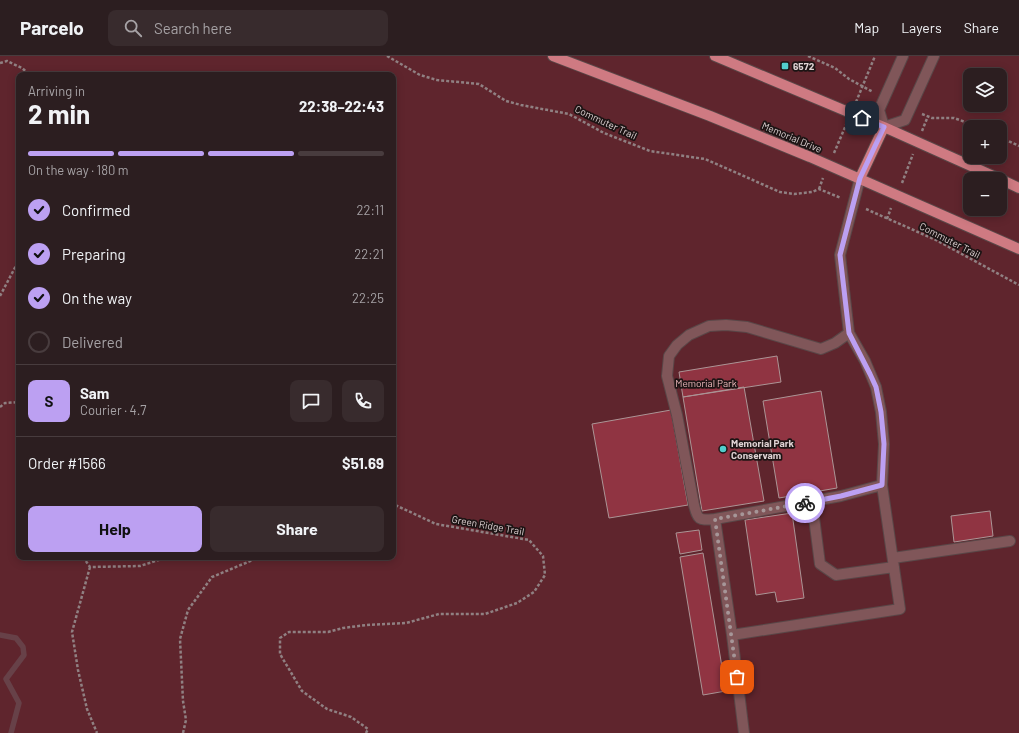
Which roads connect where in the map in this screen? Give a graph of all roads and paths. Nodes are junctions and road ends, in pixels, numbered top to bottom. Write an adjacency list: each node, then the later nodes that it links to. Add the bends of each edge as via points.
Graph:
1 (387, 56): 25 (path, Commuter Trail, via 437,80 479,84 506,101 521,106 569,114 604,133 650,151 711,161 780,192 794,194)
2 (553, 56): 20 (main road, Memorial Drive, via 710,116)
3 (715, 56): 12 (main road)
4 (808, 56): 10 (path, via 835,68)
5 (875, 56): 10 (path)
6 (903, 56): 16 (street, via 879,110)
7 (934, 56): 16 (street, via 905,120)
8 (0, 63): 9 (path, via 7,61)
9 (27, 72)
10 (862, 87): 11 (path); 12 (path)
11 (873, 92)
12 (851, 113): 16 (main road); 20 (path)
13 (922, 114): 14 (path)
14 (928, 116): 15 (path); 18 (path)
15 (963, 121)
16 (884, 127): 18 (main road); 22 (main road)
17 (1007, 140): 19 (path)
18 (918, 142): 21 (main road); 26 (path)
19 (1019, 146)
20 (828, 165): 22 (main road, Memorial Drive); 25 (path)
21 (984, 172)
22 (860, 178): 26 (main road, Memorial Drive); 34 (street, via 840,255)
23 (1007, 182): 24 (main road)
24 (1019, 188)
25 (818, 189): 27 (path)
26 (897, 194): 29 (path); 30 (main road, Memorial Drive)
27 (842, 198)
28 (873, 211): 29 (path, Commuter Trail)
29 (886, 219): 32 (path, Commuter Trail, via 936,240)
30 (1019, 249)
31 (16, 266): 33 (path)
32 (1019, 285)
33 (0, 296)
34 (849, 333): 37 (street, via 876,387 884,444); 40 (street, via 821,349 747,327 709,326 689,334 669,356 667,376 694,505 699,519)
35 (16, 402): 36 (path, via 5,402)
36 (0, 406)
37 (882, 485): 38 (street); 45 (street)
38 (812, 502): 40 (street); 45 (street, via 820,564 836,575)
39 (396, 505): 50 (path, Green Ridge Trail, via 436,524 528,540 543,556 545,575 534,592 517,603 485,614 439,614 406,623 367,625 328,632 289,632 280,638 280,654 302,691 327,709 351,717 368,729)
40 (715, 519): 47 (street)
41 (1010, 541): 45 (street)
42 (85, 560): 46 (path)
43 (159, 560): 46 (path, via 140,566)
44 (253, 560): 49 (path, via 212,577 188,610 180,640 186,720)
45 (894, 562): 47 (street, via 900,609)
46 (90, 567): 48 (path, via 72,632 87,709)
47 (732, 635): 51 (street)
48 (97, 733)
49 (183, 733)
50 (366, 733)
51 (744, 733)

